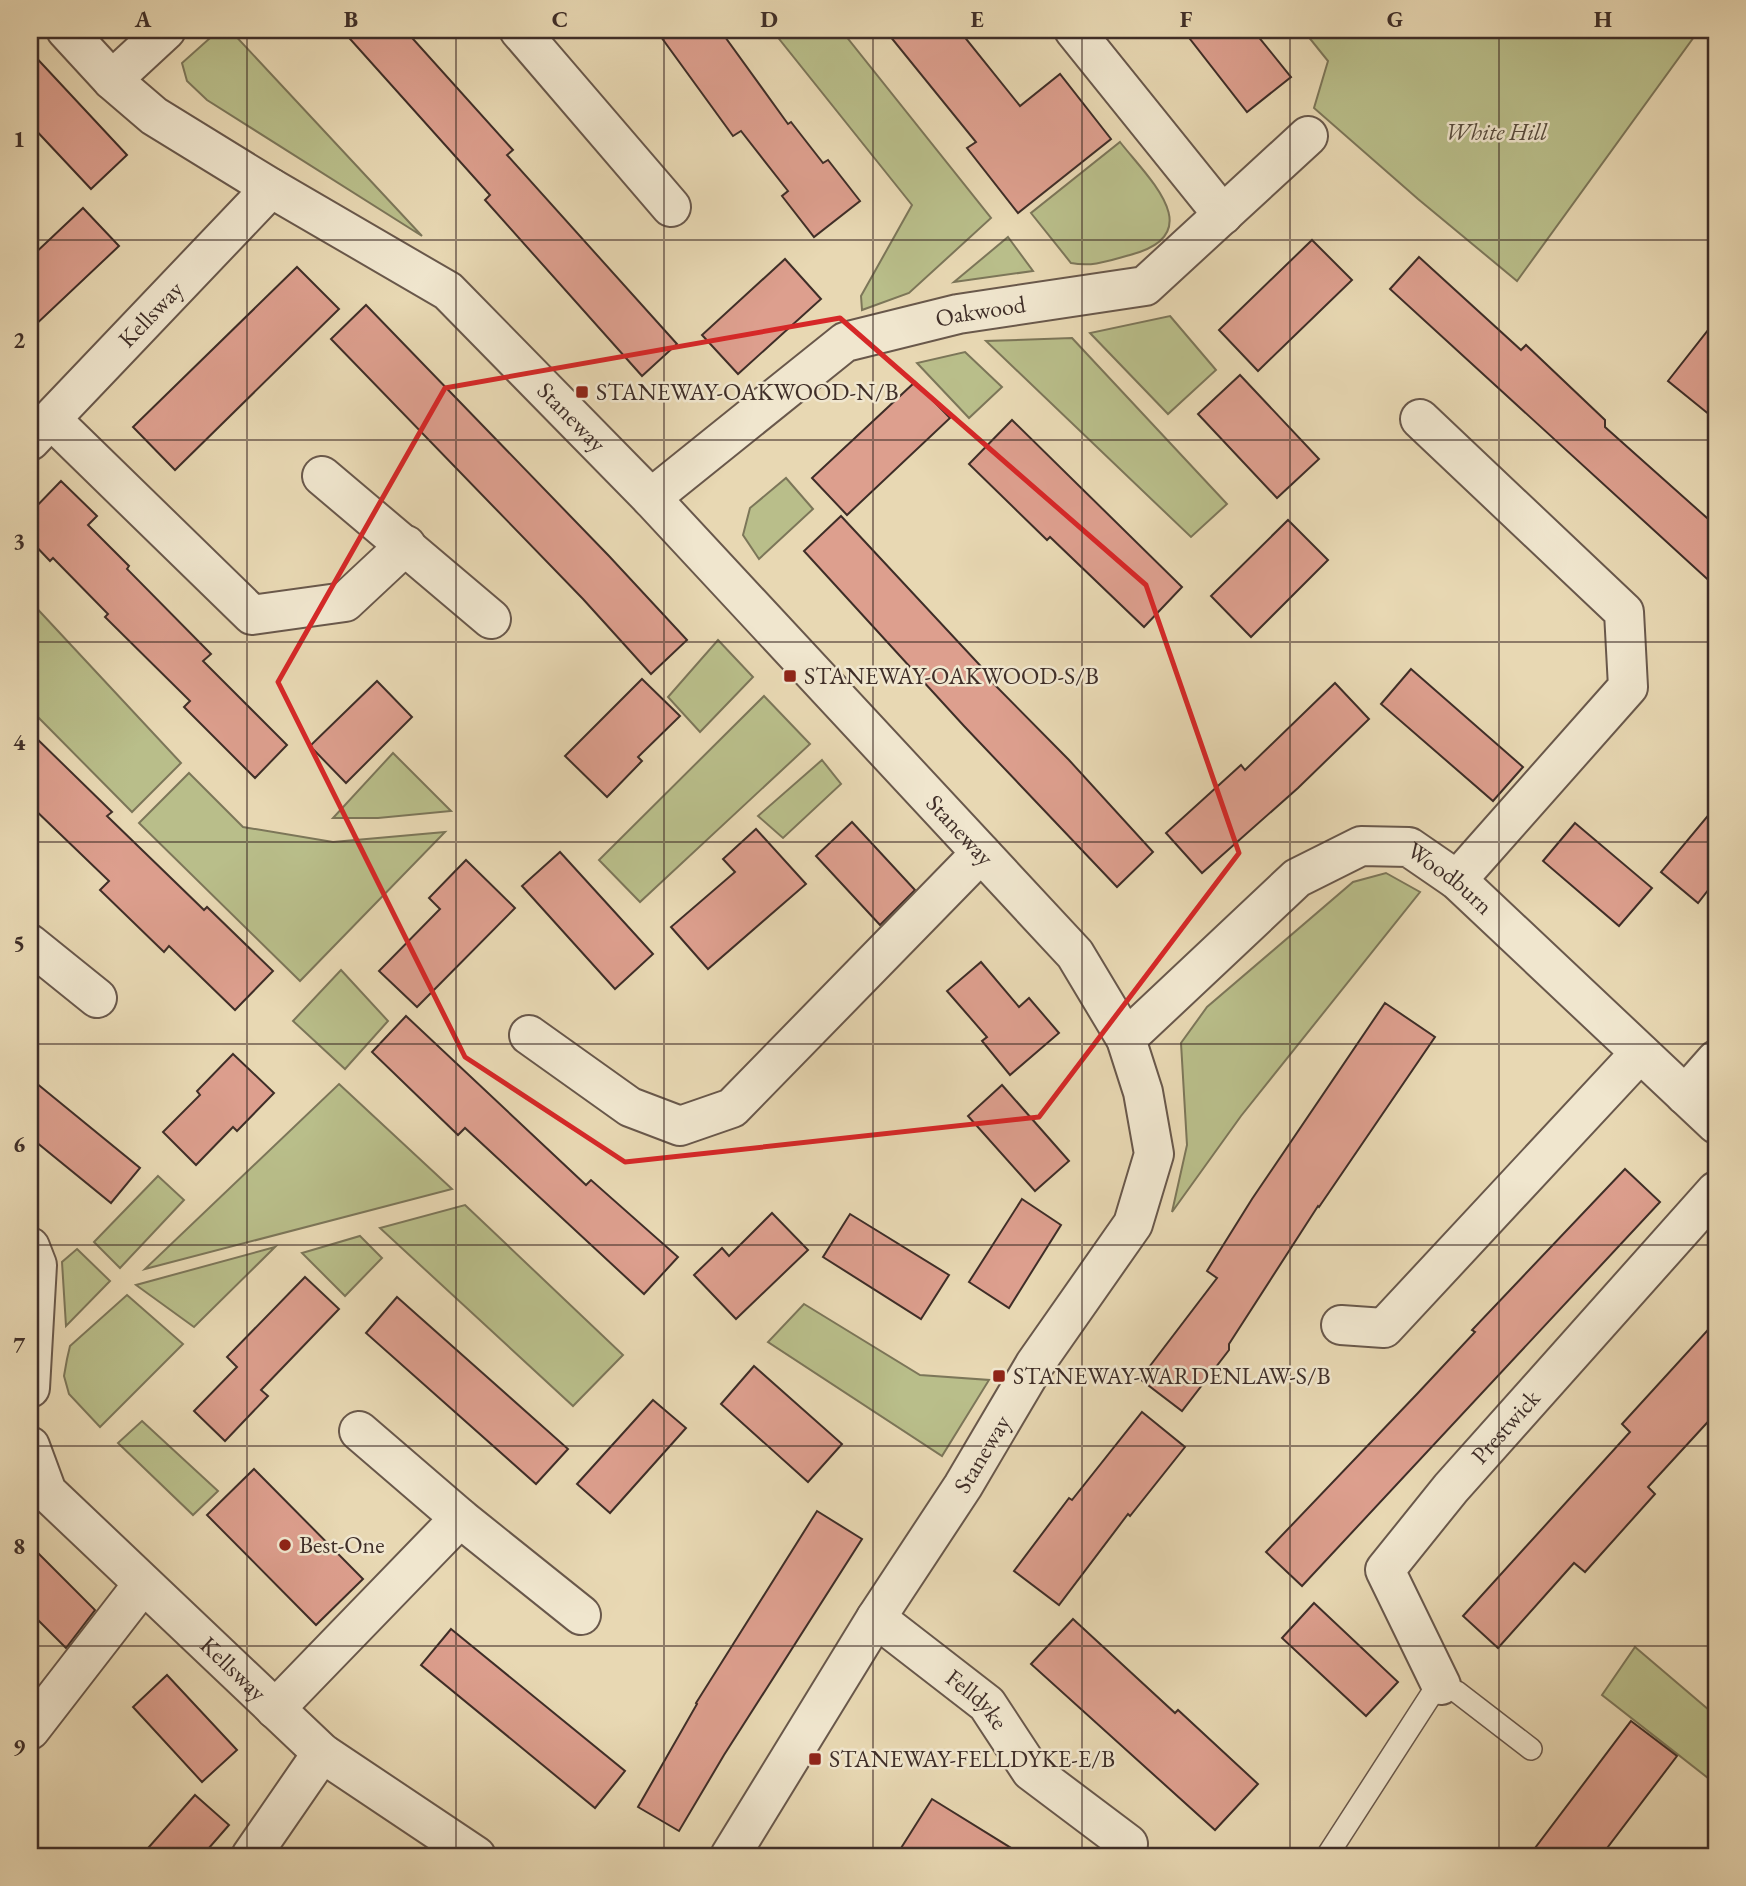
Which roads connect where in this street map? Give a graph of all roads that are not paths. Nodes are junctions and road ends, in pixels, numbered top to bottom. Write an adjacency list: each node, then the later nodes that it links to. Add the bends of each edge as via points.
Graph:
1 (66, 30): 5 (street, Staneway)
2 (166, 30): 5 (street)
3 (519, 30): 8 (street)
4 (1074, 30): 9 (street)
5 (112, 80): 7 (street, Staneway, via 154,116)
6 (1308, 136): 9 (street, Oakwood)
7 (271, 188): 11 (street, Kellsway); 13 (street, Staneway, via 448,290)
8 (671, 207)
9 (1223, 215): 13 (street, Oakwood, via 1145,286 958,314 845,342)
10 (1420, 419): 17 (street, via 1624,612 1628,687)
11 (41, 430): 14 (street, via 252,615 345,602)
12 (322, 476): 14 (street)
13 (651, 498): 16 (street, Staneway)
14 (406, 545): 15 (street)
15 (491, 619)
16 (981, 853): 20 (street, via 732,1108 680,1126 630,1107); 21 (street, Staneway, via 1075,954)
17 (1457, 880): 21 (street, Woodburn, via 1409,847 1361,846 1297,878); 22 (street, Woodburn)
18 (31, 948): 19 (street)
19 (97, 998)
20 (529, 1035)
21 (1126, 1039): 35 (street, Staneway, via 1143,1092 1154,1154 1133,1224 1035,1364 963,1486)
22 (1640, 1053): 24 (street, Woodburn); 28 (street, via 1384,1328)
23 (1716, 1060): 24 (street)
24 (1685, 1095): 25 (street, Woodburn)
25 (1716, 1124)
26 (1716, 1191): 36 (street, Prestwick, via 1451,1488 1385,1570)
27 (30, 1247): 29 (street, via 37,1265)
28 (1341, 1325)
29 (30, 1388)
30 (359, 1431): 32 (street)
31 (30, 1446): 33 (street, Kellsway, via 47,1492)
32 (460, 1518): 34 (street); 37 (street)
33 (143, 1584): 37 (street, Kellsway); 38 (street)
34 (581, 1615)
35 (876, 1618): 41 (street, Felldyke, via 987,1704 1031,1771); 44 (street, Staneway)
36 (1441, 1685): 39 (lane, via 1457,1692); 45 (lane)
37 (275, 1709): 40 (street, Kellsway)
38 (30, 1730)
39 (1531, 1749)
40 (322, 1753): 42 (street); 43 (street, Kellsway)
41 (1128, 1844)
42 (251, 1856)
43 (476, 1856)
44 (730, 1856)
45 (1327, 1856)

